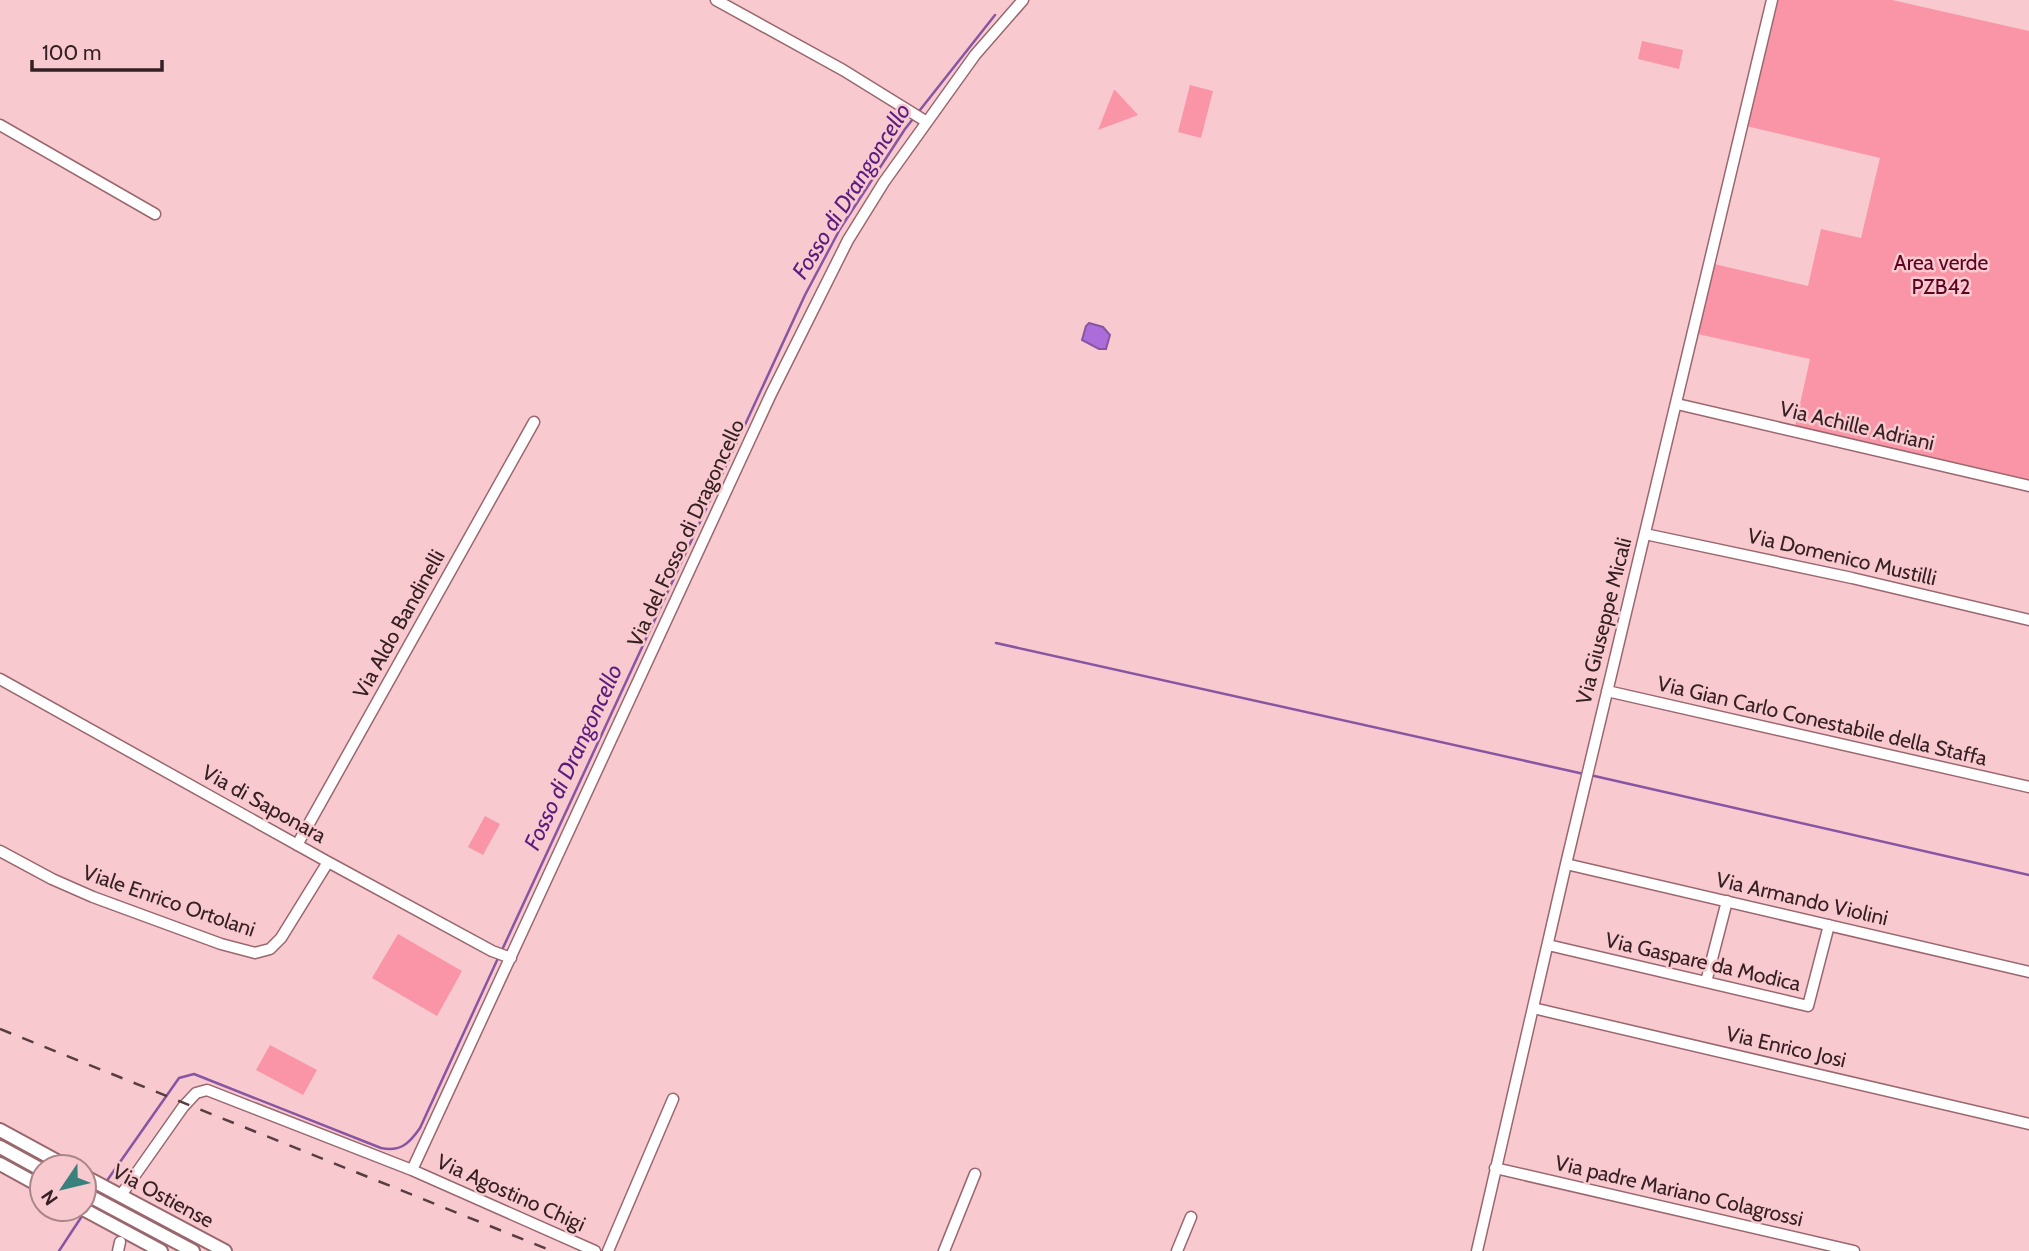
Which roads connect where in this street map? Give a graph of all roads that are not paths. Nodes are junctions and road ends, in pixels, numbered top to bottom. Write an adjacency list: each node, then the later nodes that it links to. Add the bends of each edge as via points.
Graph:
1 (716, 0): 4 (street)
2 (1023, 0): 4 (street, Via del Fosso di Dragoncello)
3 (1772, 0): 7 (street, Via Giuseppe Micali)
4 (918, 116): 22 (street, Via del Fosso di Dragoncello, via 848,240 771,394)
5 (0, 125): 6 (street)
6 (155, 214)
7 (1677, 404): 9 (street, Via Achille Adriani); 10 (street, Via Giuseppe Micali)
8 (534, 422): 15 (street, Via Aldo Bandinelli)
9 (2029, 486)
10 (1645, 534): 11 (street, Via Domenico Mustilli); 13 (street, Via Giuseppe Micali)
11 (2029, 620)
12 (0, 679): 15 (street, Via di Saponara)
13 (1607, 691): 14 (street, Via Gian Carlo Conestabile della Staffa); 18 (street, Via Giuseppe Micali)
14 (2029, 788)
15 (297, 845): 17 (street, Via di Saponara)
16 (0, 851): 17 (street, Viale Enrico Ortolani, via 93,897 255,953 270,949 281,938)
17 (328, 862): 22 (street, Via di Saponara)
18 (1566, 864): 19 (street, Via Armando Violini); 21 (street, Via Giuseppe Micali)
19 (1727, 901): 20 (street, Via Armando Violini); 24 (street)
20 (1829, 925): 23 (street, Via Armando Violini); 24 (street, Via Gaspare da Modica, via 1808,1006)
21 (1548, 945): 24 (street, Via Gaspare da Modica); 25 (street, Via Giuseppe Micali)
22 (509, 957): 34 (street, Via del Fosso di Dragoncello)
23 (2029, 972)
24 (1706, 982)
25 (1533, 1008): 27 (street, Via Enrico Josi); 33 (street, Via Giuseppe Micali)
26 (673, 1099): 46 (street)
27 (2029, 1124)
28 (0, 1130): 30 (main road)
29 (0, 1147): 31 (main road)
30 (42, 1153)
31 (28, 1162)
32 (0, 1164): 36 (main road)
33 (1495, 1168): 49 (street, Via Giuseppe Micali); 50 (street, Via padre Mariano Colagrossi)
34 (412, 1170): 38 (street, via 203,1090 179,1112); 45 (street, Via Agostino Chigi)
35 (975, 1174): 47 (street)
36 (28, 1179)
37 (98, 1183): 38 (main road, Via Ostiense)
38 (121, 1195): 44 (main road, Via Ostiense)
39 (98, 1200): 43 (main road)
40 (98, 1217): 42 (main road)
41 (1191, 1217): 48 (street)
42 (161, 1251)
43 (193, 1251)
44 (225, 1251)
45 (595, 1251)
46 (608, 1251)
47 (944, 1251)
48 (1177, 1251)
49 (1477, 1251)
50 (1854, 1251)

